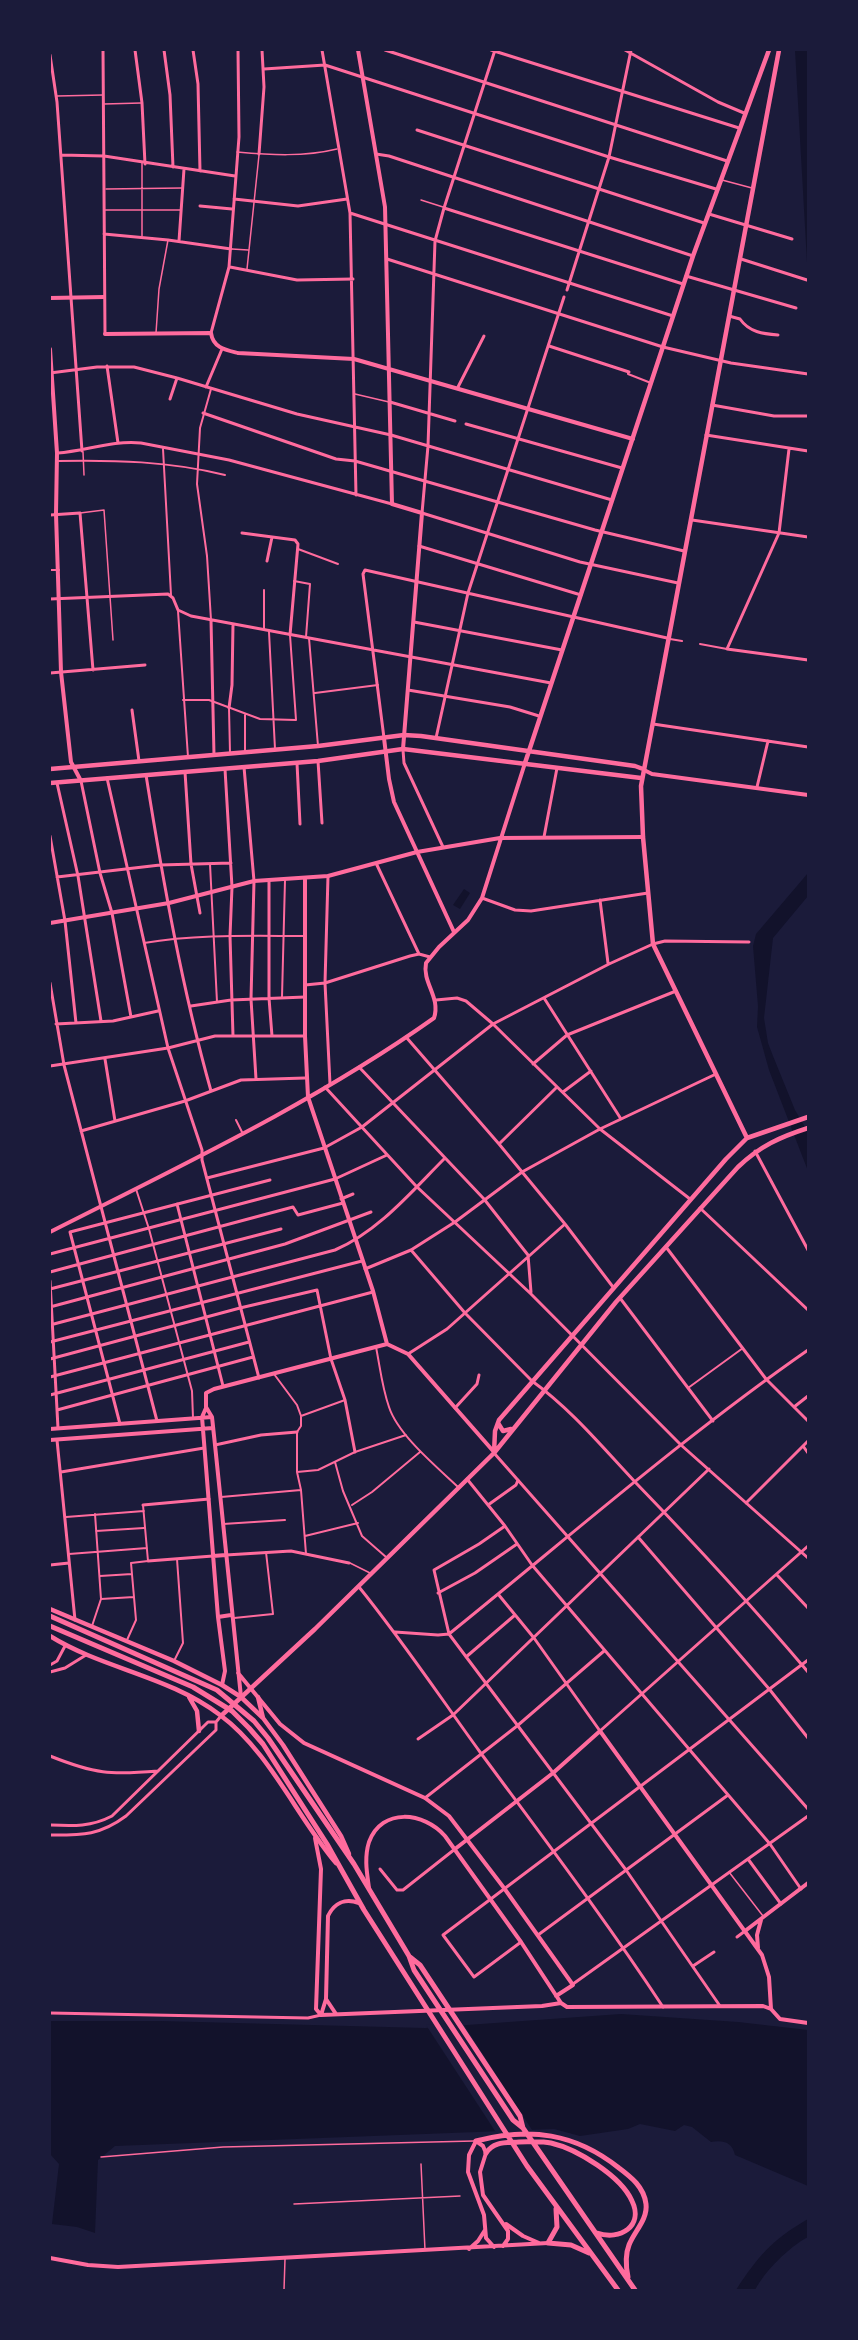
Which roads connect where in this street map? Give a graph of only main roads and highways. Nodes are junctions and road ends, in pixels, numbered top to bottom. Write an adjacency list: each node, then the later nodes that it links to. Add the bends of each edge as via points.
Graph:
1 (769, 50): 3 (main road, via 683,284)
2 (779, 50): 6 (main road, via 720,361 715,406 706,435)
3 (529, 751): 4 (main road); 5 (main road, via 404,735); 6 (main road)
4 (525, 763): 7 (main road); 8 (main road, via 403,749 318,761)
5 (50, 769)
6 (643, 769): 7 (main road)
7 (641, 778): 11 (main road, via 653,944)
8 (50, 783)
9 (806, 1117): 11 (main road)
10 (808, 1128): 13 (main road, via 755,1151 620,1298)
11 (747, 1138): 12 (main road)
12 (499, 1420): 13 (main road, via 502,1430); 14 (main road)
13 (511, 1429): 14 (main road)
14 (494, 1453): 21 (main road)
15 (50, 1609): 19 (main road)
16 (52, 1617): 26 (highway, via 197,1680 237,1705 268,1738)
17 (51, 1626): 27 (highway, via 193,1687 232,1712 263,1744)
18 (50, 1636): 20 (main road, via 86,1655)
19 (195, 1672): 20 (main road); 21 (main road)
20 (187, 1694): 23 (main road); 25 (main road, via 197,1711)
21 (241, 1697): 23 (main road); 24 (main road)
22 (258, 1697): 24 (main road)
23 (222, 1716): 27 (main road, via 261,1758)
24 (263, 1718): 26 (main road, via 337,1830)
25 (200, 1731)
26 (354, 1864): 31 (highway, via 414,1970 513,2120 523,2128)
27 (341, 1870): 30 (highway)
28 (476, 2141): 33 (highway, via 529,2135 564,2138 596,2151 632,2178 646,2208 626,2253)
29 (486, 2153): 31 (highway, via 497,2144 552,2143 609,2174 630,2196 635,2216 621,2234)
30 (552, 2200): 32 (highway); 32 (highway, via 558,2221 555,2232 545,2243 571,2245)
31 (596, 2233): 33 (highway)
32 (594, 2256): 34 (highway)
33 (629, 2282): 35 (highway)
34 (618, 2290)
35 (635, 2290)

